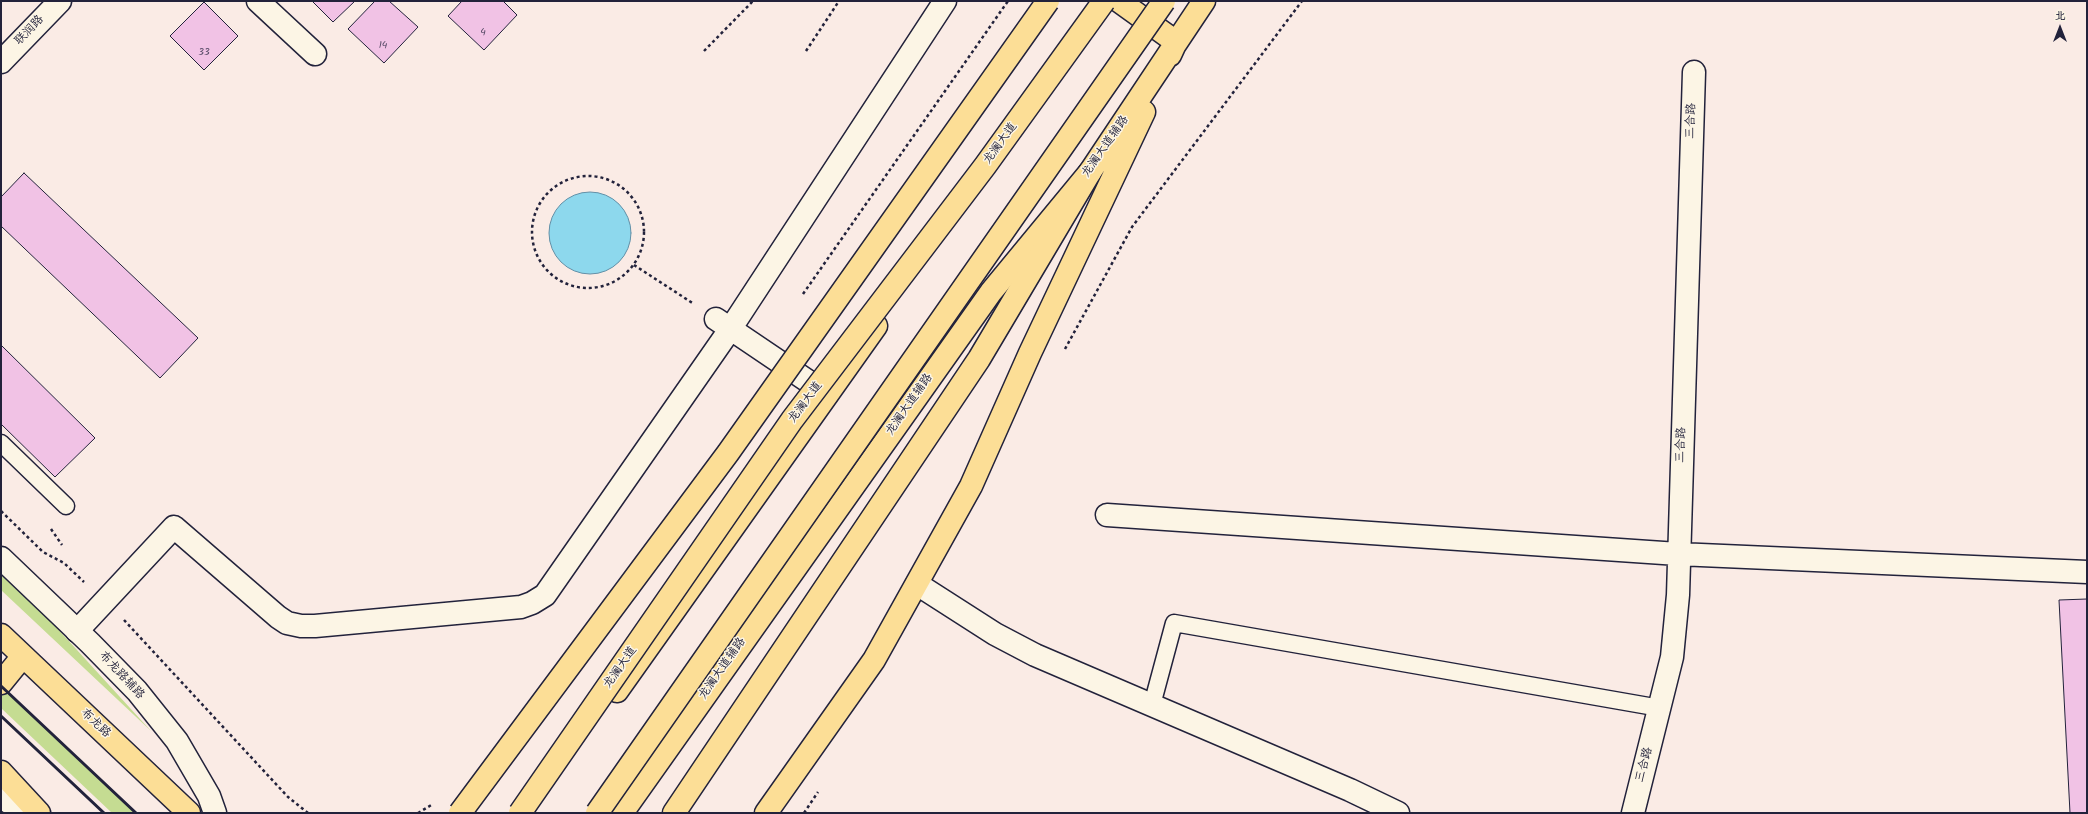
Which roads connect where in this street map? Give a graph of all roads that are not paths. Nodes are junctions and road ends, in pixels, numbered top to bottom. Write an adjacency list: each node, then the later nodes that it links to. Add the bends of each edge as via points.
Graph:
1 (60, 1): 12 (street, 联润路)
2 (258, 1): 11 (street)
3 (944, 1): 15 (street)
4 (1048, 1): 36 (main road, bridge, via 728,452)
5 (1104, 1): 37 (main road, 龙澜大道, bridge, via 985,166 792,420)
6 (1114, 1): 16 (main road)
7 (1119, 1): 10 (main road)
8 (1164, 1): 39 (main road, bridge)
9 (1204, 1): 10 (main road, 龙澜大道辅路)
10 (1176, 42): 14 (main road, 龙澜大道辅路); 23 (main road, via 1030,353 971,486)
11 (315, 54)
12 (1, 62)
13 (1694, 72): 20 (street, 三合路)
14 (1090, 172): 40 (main road, 龙澜大道辅路, via 991,292); 41 (main road, via 979,359)
15 (723, 324): 16 (street); 24 (street, via 553,585 545,595 532,603 521,607 301,626 278,617 174,527)
16 (827, 394): 38 (main road)
17 (1, 443): 18 (lane)
18 (66, 506)
19 (1107, 515): 20 (street)
20 (1678, 554): 22 (street); 29 (street, 三合路, via 1678,595 1672,657)
21 (1, 558): 24 (street, 布龙路辅路)
22 (2087, 572)
23 (917, 584): 28 (street, via 995,634); 42 (main road, via 874,660)
24 (77, 631): 35 (street, 布龙路辅路, via 137,691 177,741 209,796)
25 (1, 635): 26 (main road, 布龙路)
26 (23, 656): 27 (main road); 34 (main road, 布龙路)
27 (1, 682)
28 (1152, 705): 29 (lane, via 1174,623); 43 (street)
29 (1660, 708): 44 (street, 三合路)
30 (1, 772): 33 (main road)
31 (1, 797): 32 (street)
32 (25, 813)
33 (39, 813)
34 (189, 813)
35 (215, 813)
36 (460, 813)
37 (520, 813)
38 (532, 813)
39 (597, 813)
40 (622, 813)
41 (674, 813)
42 (766, 813)
43 (1398, 813)
44 (1633, 813)

